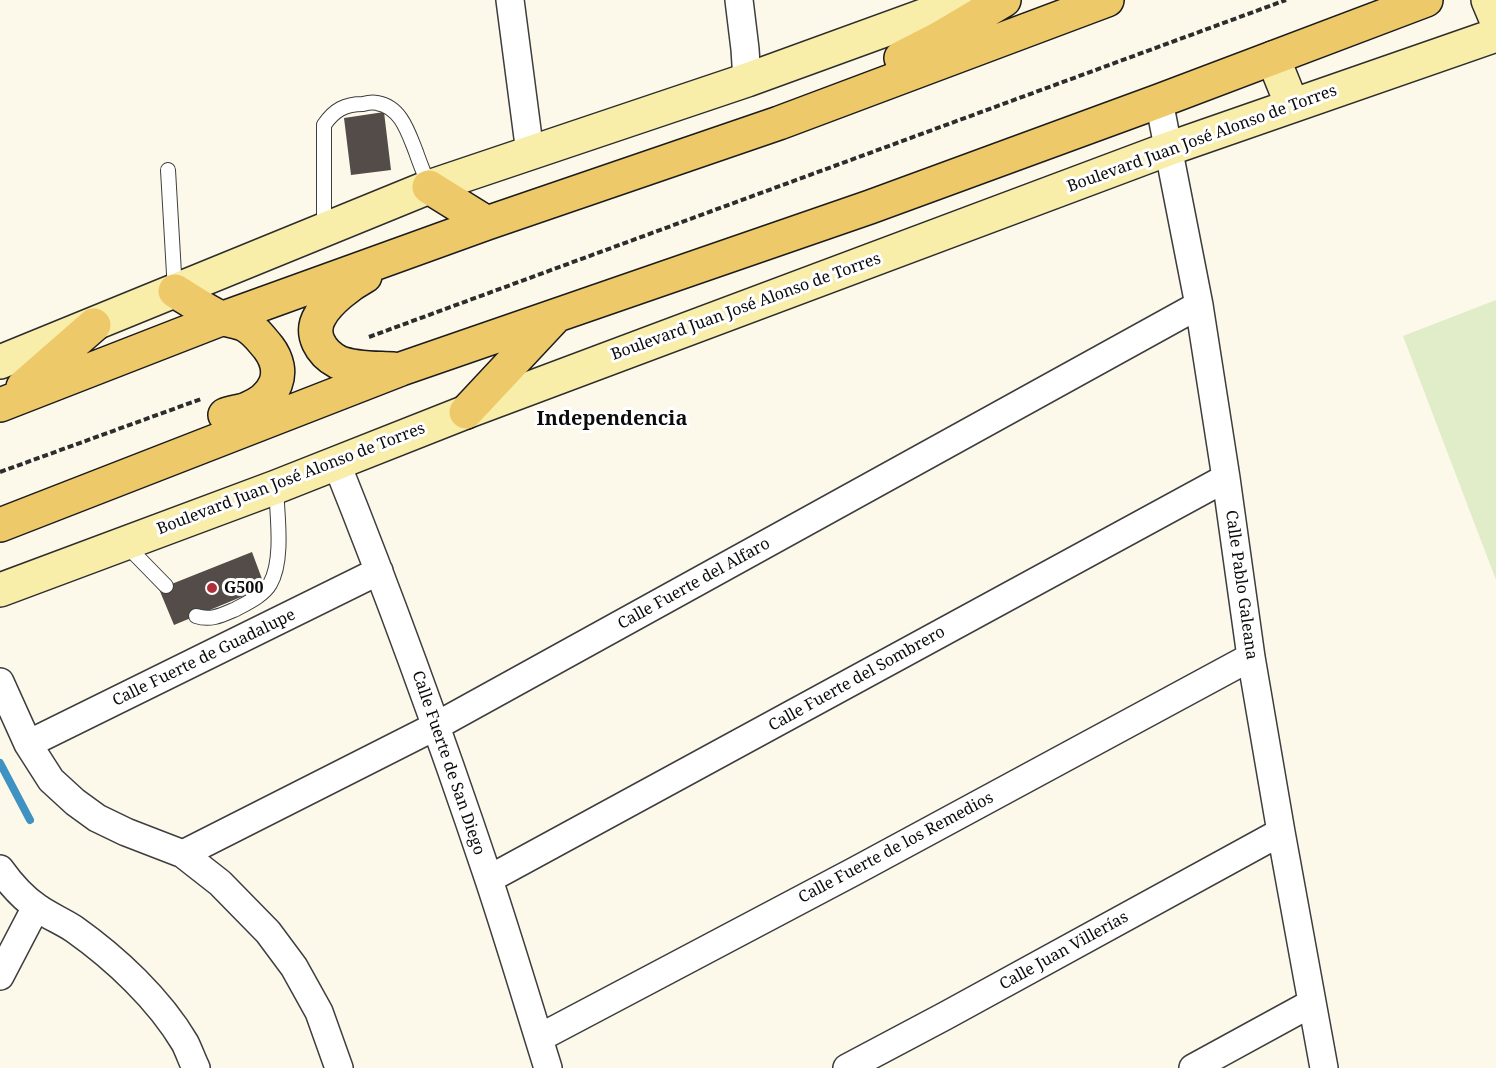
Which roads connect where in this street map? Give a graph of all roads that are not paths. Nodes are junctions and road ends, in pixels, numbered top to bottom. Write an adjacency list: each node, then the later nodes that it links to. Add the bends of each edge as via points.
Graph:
1 (510, 0): 17 (street)
2 (739, 0): 12 (street)
3 (967, 0): 8 (street)
4 (1004, 0): 15 (main road)
5 (1107, 0): 15 (main road)
6 (1426, 0): 11 (main road)
7 (1488, 0): 9 (street)
8 (922, 8): 12 (street)
9 (1496, 19)
10 (1496, 35): 14 (street, Boulevard Juan José Alonso de Torres)
11 (1273, 58): 13 (main road); 14 (street)
12 (747, 80): 17 (street)
13 (1159, 101): 16 (street, Calle Pablo Galeana); 25 (main road)
14 (1292, 105): 16 (street, Boulevard Juan José Alonso de Torres)
15 (779, 123): 20 (main road)
16 (1168, 149): 24 (street, Calle Pablo Galeana); 31 (street, Boulevard Juan José Alonso de Torres)
17 (530, 153): 19 (street)
18 (168, 170): 23 (lane)
19 (429, 187): 20 (main road); 21 (street); 21 (lane, via 397,113 376,103 340,108 324,125)
20 (487, 223): 22 (main road)
21 (324, 230): 23 (street)
22 (406, 252): 26 (main road); 29 (main road, via 339,294 316,326 318,344 337,361 360,367)
23 (175, 291): 26 (main road); 27 (street)
24 (1199, 304): 34 (street, Calle Pablo Galeana); 44 (street, Calle Fuerte del Alfaro)
25 (557, 316): 29 (main road); 31 (main road)
26 (221, 318): 30 (main road); 33 (main road, via 246,325 273,354 278,367 275,388 248,409 156,444)
27 (94, 325): 28 (street); 30 (main road)
28 (0, 362)
29 (401, 369): 33 (main road)
30 (3, 404)
31 (466, 412): 32 (street, Boulevard Juan José Alonso de Torres)
32 (336, 462): 35 (street, Boulevard Juan José Alonso de Torres); 38 (street, Calle Fuerte de San Diego)
33 (122, 477): 36 (main road)
34 (1226, 478): 42 (street, Calle Pablo Galeana); 49 (street, Calle Fuerte del Sombrero)
35 (276, 487): 37 (street, Boulevard Juan José Alonso de Torres); 41 (lane, via 279,556 270,585 220,616)
36 (0, 525)
37 (124, 542): 39 (lane); 40 (street, Boulevard Juan José Alonso de Torres)
38 (380, 571): 44 (street, Calle Fuerte de San Diego); 45 (street, Calle Fuerte de Guadalupe)
39 (166, 586)
40 (0, 590)
41 (196, 616)
42 (1251, 657): 46 (street, Calle Pablo Galeana); 53 (street, Calle Fuerte de los Remedios)
43 (0, 682): 45 (street)
44 (436, 726): 47 (street, Calle Fuerte del Alfaro); 49 (street, Calle Fuerte de San Diego)
45 (28, 744): 47 (street, via 51,780 97,818)
46 (1281, 832): 52 (street, Calle Pablo Galeana); 57 (street, Calle Juan Villerías)
47 (183, 854): 55 (street, via 246,908 294,967 319,1012)
48 (0, 869): 50 (street)
49 (489, 879): 53 (street, Calle Fuerte de San Diego)
50 (36, 907): 51 (street); 54 (street, via 100,948 163,1009)
51 (0, 976)
52 (1312, 1002): 58 (street); 59 (street, Calle Pablo Galeana)
53 (539, 1038): 56 (street, Calle Fuerte de San Diego)
54 (196, 1068)
55 (339, 1068)
56 (548, 1068)
57 (847, 1068)
58 (1193, 1068)
59 (1324, 1068)

